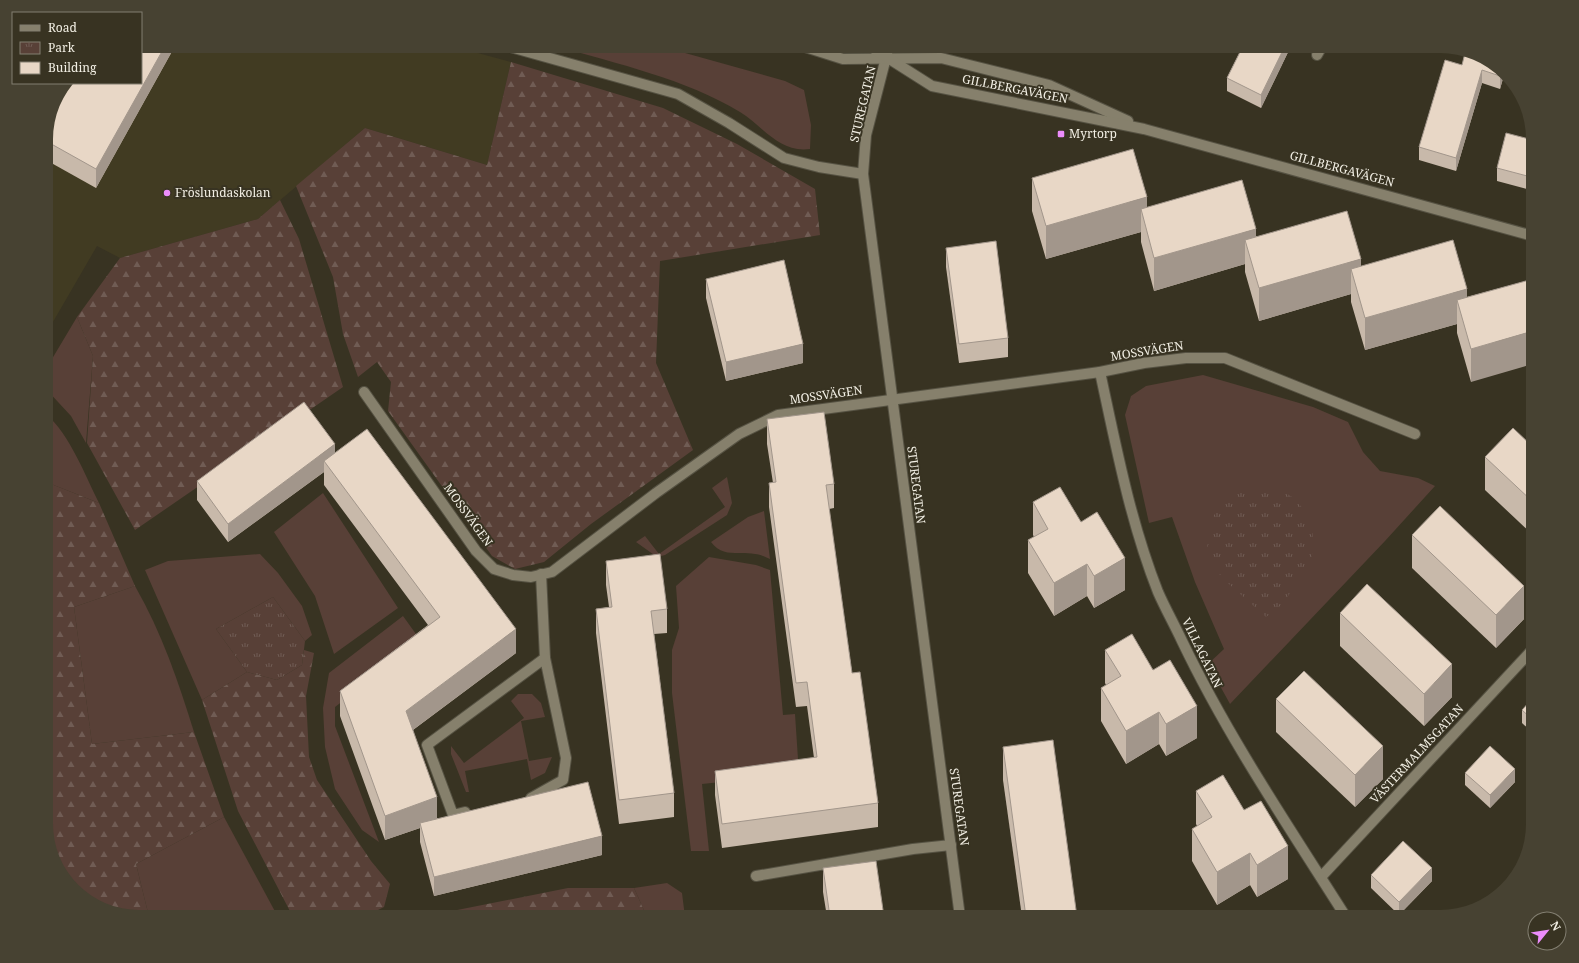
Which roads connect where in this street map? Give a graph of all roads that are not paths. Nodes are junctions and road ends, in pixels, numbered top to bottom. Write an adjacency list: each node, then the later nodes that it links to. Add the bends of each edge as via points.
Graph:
1 (532, 53): 7 (street, via 678,94 784,158 819,168)
2 (824, 53): 5 (street, GILLBERGAVÄGEN, via 843,59)
3 (879, 53): 5 (street, GILLBERGAVÄGEN)
4 (888, 53): 5 (street, STUREGATAN)
5 (887, 59): 6 (street, GILLBERGAVÄGEN, via 932,86); 6 (street, GILLBERGAVÄGEN, via 941,58 1049,85); 7 (street, STUREGATAN, via 866,135)
6 (1144, 129): 8 (street, GILLBERGAVÄGEN)
7 (863, 174): 11 (street, STUREGATAN)
8 (1526, 234)
9 (1100, 372): 11 (street, MOSSVÄGEN); 12 (street, MOSSVÄGEN, via 1186,358 1225,358); 20 (street, VILLAGATAN, via 1125,487 1158,592 1205,689)
10 (364, 392): 13 (street, MOSSVÄGEN, via 476,551 494,568 513,575 531,577)
11 (892, 399): 13 (street, MOSSVÄGEN, via 778,415 739,434 552,572); 18 (street, STUREGATAN)
12 (1415, 434)
13 (541, 574): 15 (street)
14 (1526, 657): 20 (street, VÄSTERMALMSGATAN)
15 (546, 658): 16 (street, via 566,758 563,780 535,798); 17 (street, via 427,745 453,815)
16 (520, 801)
17 (475, 810)
18 (951, 845): 19 (street, via 913,849); 21 (street, STUREGATAN)
19 (756, 876)
20 (1321, 877): 22 (street, VILLAGATAN)
21 (959, 910)
22 (1342, 910)

